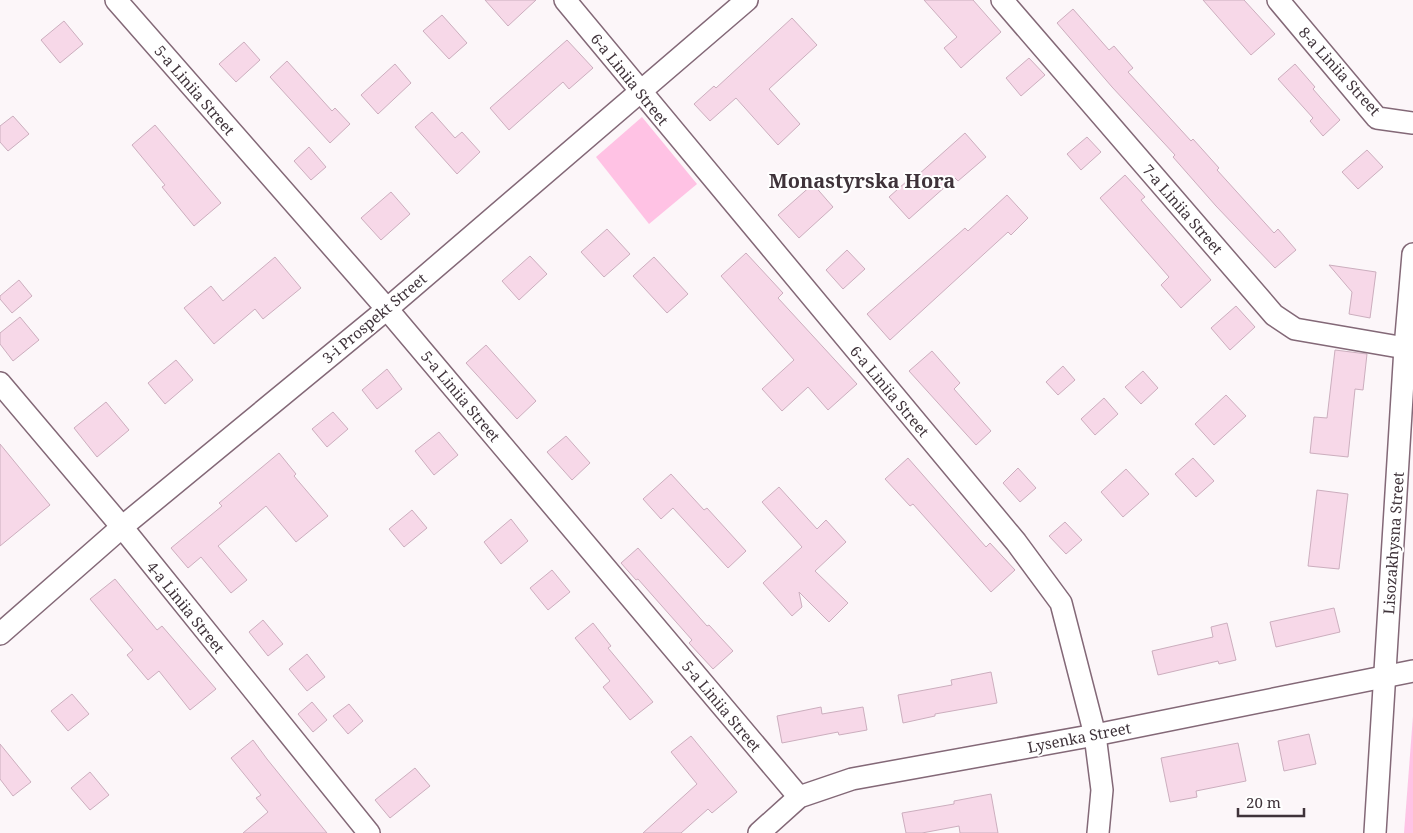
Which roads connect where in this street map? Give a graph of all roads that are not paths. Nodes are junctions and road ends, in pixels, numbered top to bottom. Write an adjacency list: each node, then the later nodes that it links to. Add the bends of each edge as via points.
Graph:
1 (116, 0): 9 (street, 5-a Liniia Street)
2 (565, 0): 6 (street, 6-a Liniia Street)
3 (747, 0): 6 (street, 3-i Prospekt Street)
4 (1002, 0): 10 (street, 7-a Liniia Street, via 1274,315 1295,329)
5 (1278, 0): 7 (street, 8-a Liniia Street, via 1377,118)
6 (640, 91): 9 (street, 3-i Prospekt Street); 16 (street, 6-a Liniia Street, via 1016,542 1061,603)
7 (1413, 123)
8 (1413, 254): 10 (street, Lisozakhysna Street)
9 (387, 309): 12 (street, 3-i Prospekt Street); 17 (street, 5-a Liniia Street)
10 (1405, 348): 15 (street, Lisozakhysna Street)
11 (0, 383): 12 (street, 4-a Liniia Street)
12 (122, 527): 13 (street, 3-i Prospekt Street); 18 (street, 4-a Liniia Street)
13 (0, 634)
14 (1413, 671): 15 (street, Lysenka Street)
15 (1385, 677): 16 (street, Lysenka Street); 21 (street, Lisozakhysna Street)
16 (1095, 735): 17 (street, Lysenka Street, via 852,779); 20 (street, 6-a Liniia Street, via 1102,790)
17 (799, 798): 19 (street, Lysenka Street)
18 (369, 833)
19 (759, 833)
20 (1098, 833)
21 (1375, 833)

